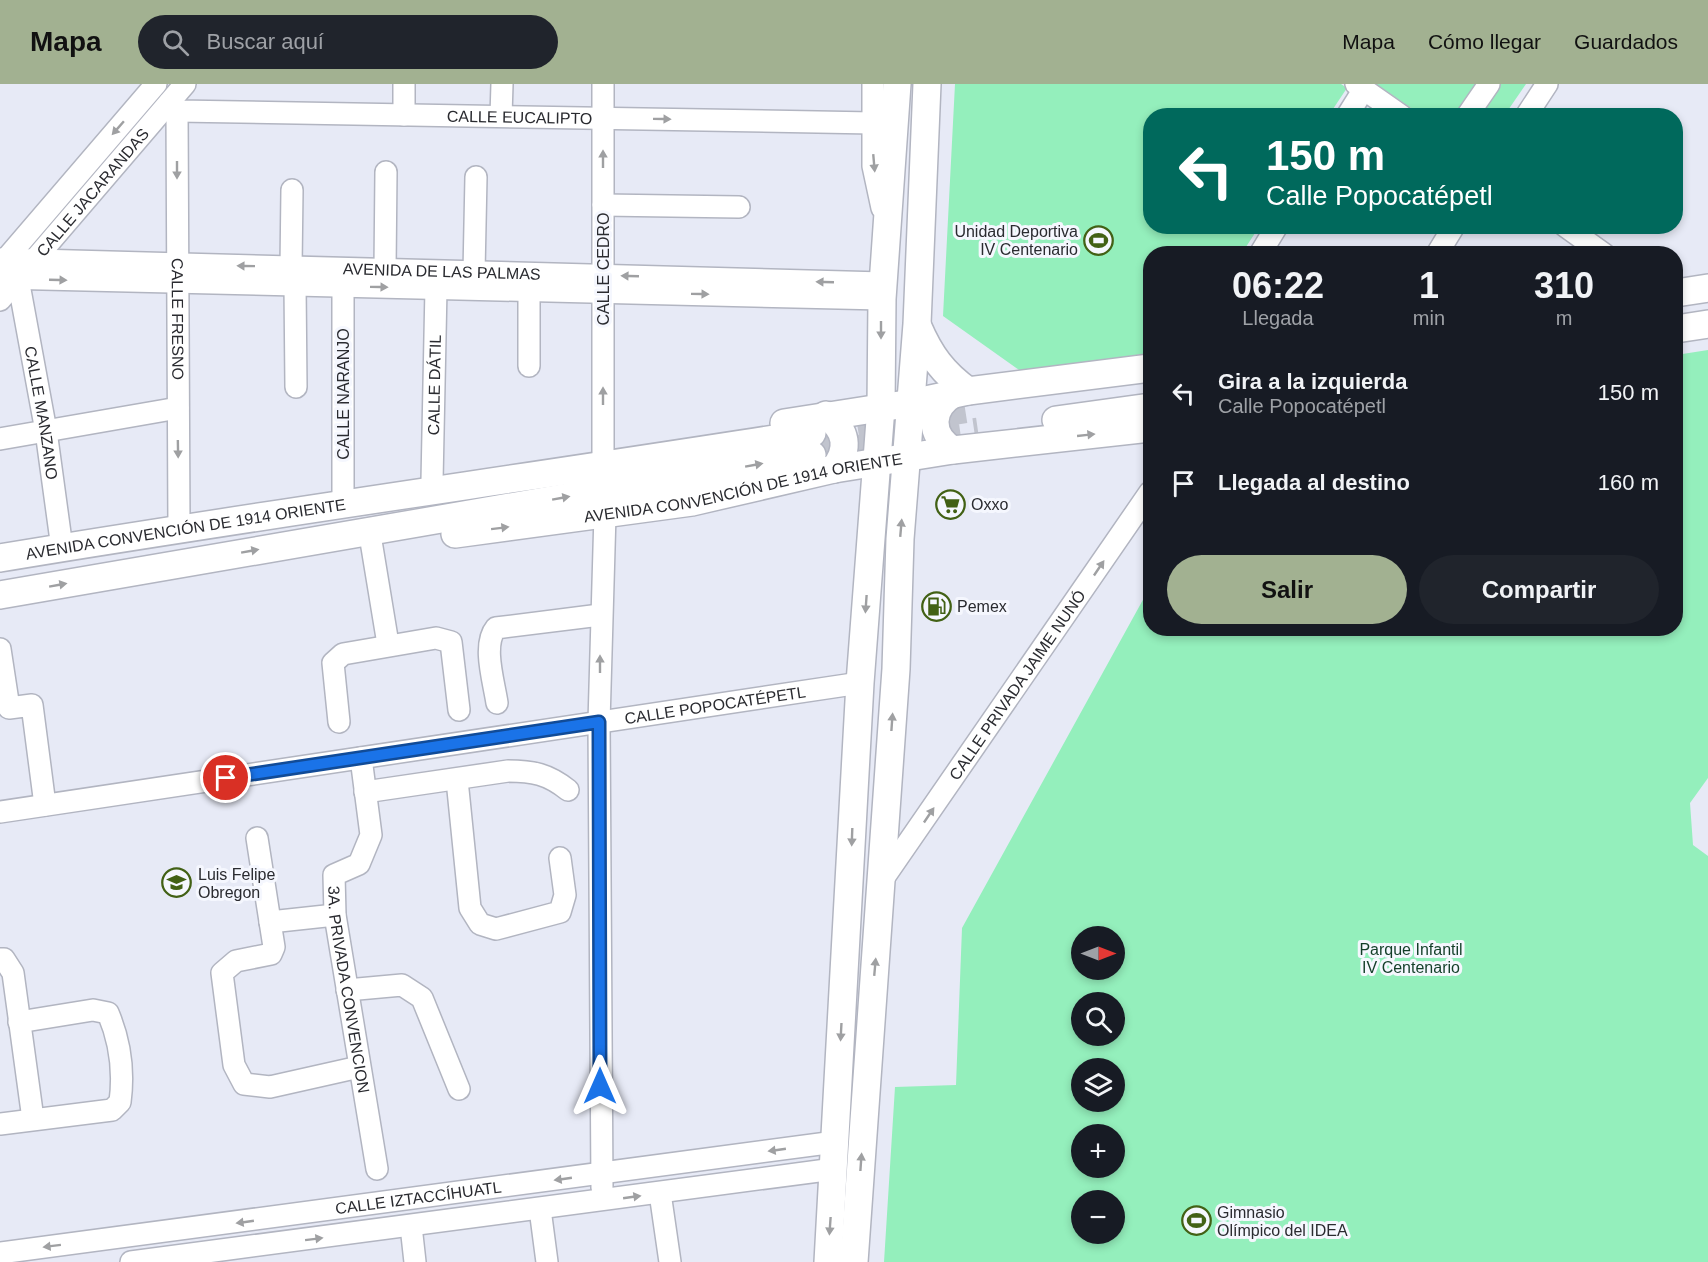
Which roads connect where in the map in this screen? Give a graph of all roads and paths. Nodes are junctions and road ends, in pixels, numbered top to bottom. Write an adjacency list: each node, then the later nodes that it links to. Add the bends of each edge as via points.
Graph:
1 (156, 84): 32 (street, CALLE JACARANDAS, one-way to 32)
2 (186, 84): 13 (street, CALLE JACARANDAS)
3 (404, 84): 18 (street)
4 (502, 84): 19 (street)
5 (603, 84): 20 (street, CALLE CEDRO)
6 (873, 84): 21 (street)
7 (897, 84): 27 (main road)
8 (927, 84): 29 (main road)
9 (942, 84): 29 (main road, via 935,201)
10 (1489, 84): 16 (street)
11 (1548, 84): 17 (street)
12 (1360, 87): 14 (street); 15 (street)
13 (173, 107): 18 (street, CALLE EUCALIPTO); 31 (street, CALLE JACARANDAS); 35 (street, CALLE FRESNO, one-way to 35)
14 (1351, 108)
15 (1390, 108)
16 (1472, 108)
17 (1532, 108)
18 (404, 115): 19 (street, CALLE EUCALIPTO)
19 (501, 116): 20 (street, CALLE EUCALIPTO)
20 (603, 118): 21 (street, CALLE EUCALIPTO, one-way to 21); 25 (street, CALLE CEDRO, one-way to 20)
21 (873, 123): 27 (street, one-way to 27, via 873,166)
22 (386, 172): 33 (street)
23 (476, 177): 34 (street)
24 (292, 190): 36 (street)
25 (603, 205): 26 (street); 37 (street, CALLE CEDRO)
26 (739, 207)
27 (887, 230): 42 (main road)
28 (1576, 234): 30 (street)
29 (921, 242): 45 (main road)
30 (1593, 246)
31 (35, 260): 32 (street, CALLE JACARANDAS); 35 (street, AVENIDA DE LAS PALMAS)
32 (5, 268): 35 (street, AVENIDA DE LAS PALMAS, one-way to 35); 44 (street, CALLE JACARANDAS); 58 (street, CALLE MANZANO)
33 (386, 269): 34 (street, AVENIDA DE LAS PALMAS); 36 (street, AVENIDA DE LAS PALMAS)
34 (474, 272): 37 (street, AVENIDA DE LAS PALMAS)
35 (178, 274): 36 (street, AVENIDA DE LAS PALMAS); 56 (street, CALLE FRESNO)
36 (293, 276): 38 (street, AVENIDA DE LAS PALMAS); 51 (street)
37 (603, 284): 41 (street, AVENIDA DE LAS PALMAS); 42 (street, AVENIDA DE LAS PALMAS); 62 (street, CALLE CEDRO, one-way to 37)
38 (343, 286): 39 (street, AVENIDA DE LAS PALMAS, one-way to 39); 66 (street, CALLE NARANJO)
39 (436, 288): 41 (street, AVENIDA DE LAS PALMAS); 65 (street, CALLE DÁTIL)
40 (1708, 288): 43 (main road)
41 (529, 290): 48 (street)
42 (882, 291): 54 (main road, one-way to 54)
43 (1683, 292)
44 (0, 300)
45 (917, 324): 52 (main road); 53 (main road, via 934,360)
46 (1708, 324): 47 (main road)
47 (1683, 328)
48 (529, 366)
49 (1143, 369): 53 (main road, AVENIDA CONVENCIÓN DE 1914 ORIENTE)
50 (1143, 382): 53 (main road, AVENIDA CONVENCIÓN DE 1914 ORIENTE)
51 (296, 387)
52 (912, 403): 53 (main road, AVENIDA CONVENCIÓN DE 1914 ORIENTE); 54 (main road, AVENIDA CONVENCIÓN DE 1914 ORIENTE); 63 (main road)
53 (969, 406): 55 (main road, AVENIDA CONVENCIÓN DE 1914 ORIENTE); 61 (main road, via 944,400 937,410 936,433)
54 (881, 407): 60 (main road, AVENIDA CONVENCIÓN DE 1914 ORIENTE); 64 (main road)
55 (1143, 407)
56 (178, 408): 58 (street); 69 (street, CALLE FRESNO, one-way to 69)
57 (1143, 429): 61 (main road, AVENIDA CONVENCIÓN DE 1914 ORIENTE, one-way to 57)
58 (46, 431): 59 (street); 72 (street, CALLE MANZANO)
59 (0, 439)
60 (821, 443): 62 (main road, AVENIDA CONVENCIÓN DE 1914 ORIENTE); 64 (main road, AVENIDA CONVENCIÓN DE 1914 ORIENTE); 66 (main road, AVENIDA CONVENCIÓN DE 1914 ORIENTE); 68 (main road, AVENIDA CONVENCIÓN DE 1914 ORIENTE, via 692,502); 70 (main road, AVENIDA CONVENCIÓN DE 1914 ORIENTE, one-way to 60)
61 (952, 450): 63 (main road, AVENIDA CONVENCIÓN DE 1914 ORIENTE)
62 (603, 454): 65 (main road, AVENIDA CONVENCIÓN DE 1914 ORIENTE)
63 (907, 458): 64 (main road, AVENIDA CONVENCIÓN DE 1914 ORIENTE); 91 (main road, one-way to 63)
64 (877, 462): 78 (main road, one-way to 78)
65 (432, 481): 66 (main road, AVENIDA CONVENCIÓN DE 1914 ORIENTE)
66 (356, 501): 69 (main road, AVENIDA CONVENCIÓN DE 1914 ORIENTE)
67 (1143, 502): 91 (street, CALLE PRIVADA JAIME NUNÓ, one-way to 67)
68 (605, 514): 71 (main road, AVENIDA CONVENCIÓN DE 1914 ORIENTE, one-way to 68); 75 (street)
69 (179, 528): 72 (main road, AVENIDA CONVENCIÓN DE 1914 ORIENTE)
70 (338, 536): 71 (main road, AVENIDA CONVENCIÓN DE 1914 ORIENTE); 74 (main road, AVENIDA CONVENCIÓN DE 1914 ORIENTE, one-way to 70)
71 (371, 541): 76 (street)
72 (62, 548): 73 (main road, AVENIDA CONVENCIÓN DE 1914 ORIENTE)
73 (0, 558)
74 (0, 595)
75 (600, 615): 79 (street, via 496,628 489,636 489,647); 82 (street, one-way to 75)
76 (388, 645): 80 (street, via 436,638 451,642); 81 (street, via 343,654 333,663)
77 (0, 650): 87 (street, via 9,708 32,705)
78 (860, 683): 82 (street, CALLE POPOCATÉPETL); 101 (main road, one-way to 101)
79 (497, 703)
80 (459, 710)
81 (339, 722)
82 (599, 722): 83 (street, CALLE POPOCATÉPETL); 103 (street)
83 (361, 758): 86 (street, 3A. PRIVADA CONVENCION); 87 (street, CALLE POPOCATÉPETL)
84 (457, 780): 85 (street, via 532,771 551,777); 86 (street); 90 (street, via 470,908 480,924 496,929 560,912 565,895)
85 (567, 790)
86 (365, 792): 92 (street, 3A. PRIVADA CONVENCION, via 371,835 359,864 334,875)
87 (45, 805): 88 (street, CALLE POPOCATÉPETL)
88 (0, 812)
89 (257, 838): 93 (street)
90 (560, 858)
91 (883, 879): 117 (main road, one-way to 91)
92 (335, 915): 93 (street); 95 (street, 3A. PRIVADA CONVENCION)
93 (270, 922): 97 (street, via 272,954 236,961 222,973 234,1065 244,1084 270,1087)
94 (0, 958): 96 (street, via 13,973)
95 (347, 990): 97 (street, 3A. PRIVADA CONVENCION); 98 (street, via 402,985 422,998)
96 (19, 1022): 99 (street); 99 (street, via 93,1010 108,1013 117,1033 120,1102 112,1110)
97 (359, 1067): 102 (street, 3A. PRIVADA CONVENCION)
98 (459, 1089)
99 (33, 1119): 100 (street)
100 (0, 1124)
101 (834, 1155): 103 (street, CALLE IZTACCÍHUATL, one-way to 103); 104 (street, CALLE IZTACCÍHUATL); 116 (main road, one-way to 116)
102 (377, 1169)
103 (600, 1174): 105 (street); 107 (street, CALLE IZTACCÍHUATL, one-way to 107)
104 (660, 1193): 105 (street, CALLE IZTACCÍHUATL, one-way to 104); 115 (street)
105 (604, 1201): 106 (street, CALLE IZTACCÍHUATL)
106 (540, 1209): 108 (street, CALLE IZTACCÍHUATL); 114 (street)
107 (285, 1217): 109 (street); 110 (street, CALLE IZTACCÍHUATL, one-way to 110)
108 (411, 1226): 109 (street, CALLE IZTACCÍHUATL, one-way to 108); 113 (street)
109 (290, 1252): 111 (street, CALLE IZTACCÍHUATL)
110 (0, 1253)
111 (189, 1258): 112 (street, CALLE IZTACCÍHUATL)
112 (131, 1262)
113 (415, 1262)
114 (547, 1262)
115 (670, 1262)
116 (828, 1262)
117 (854, 1262)

